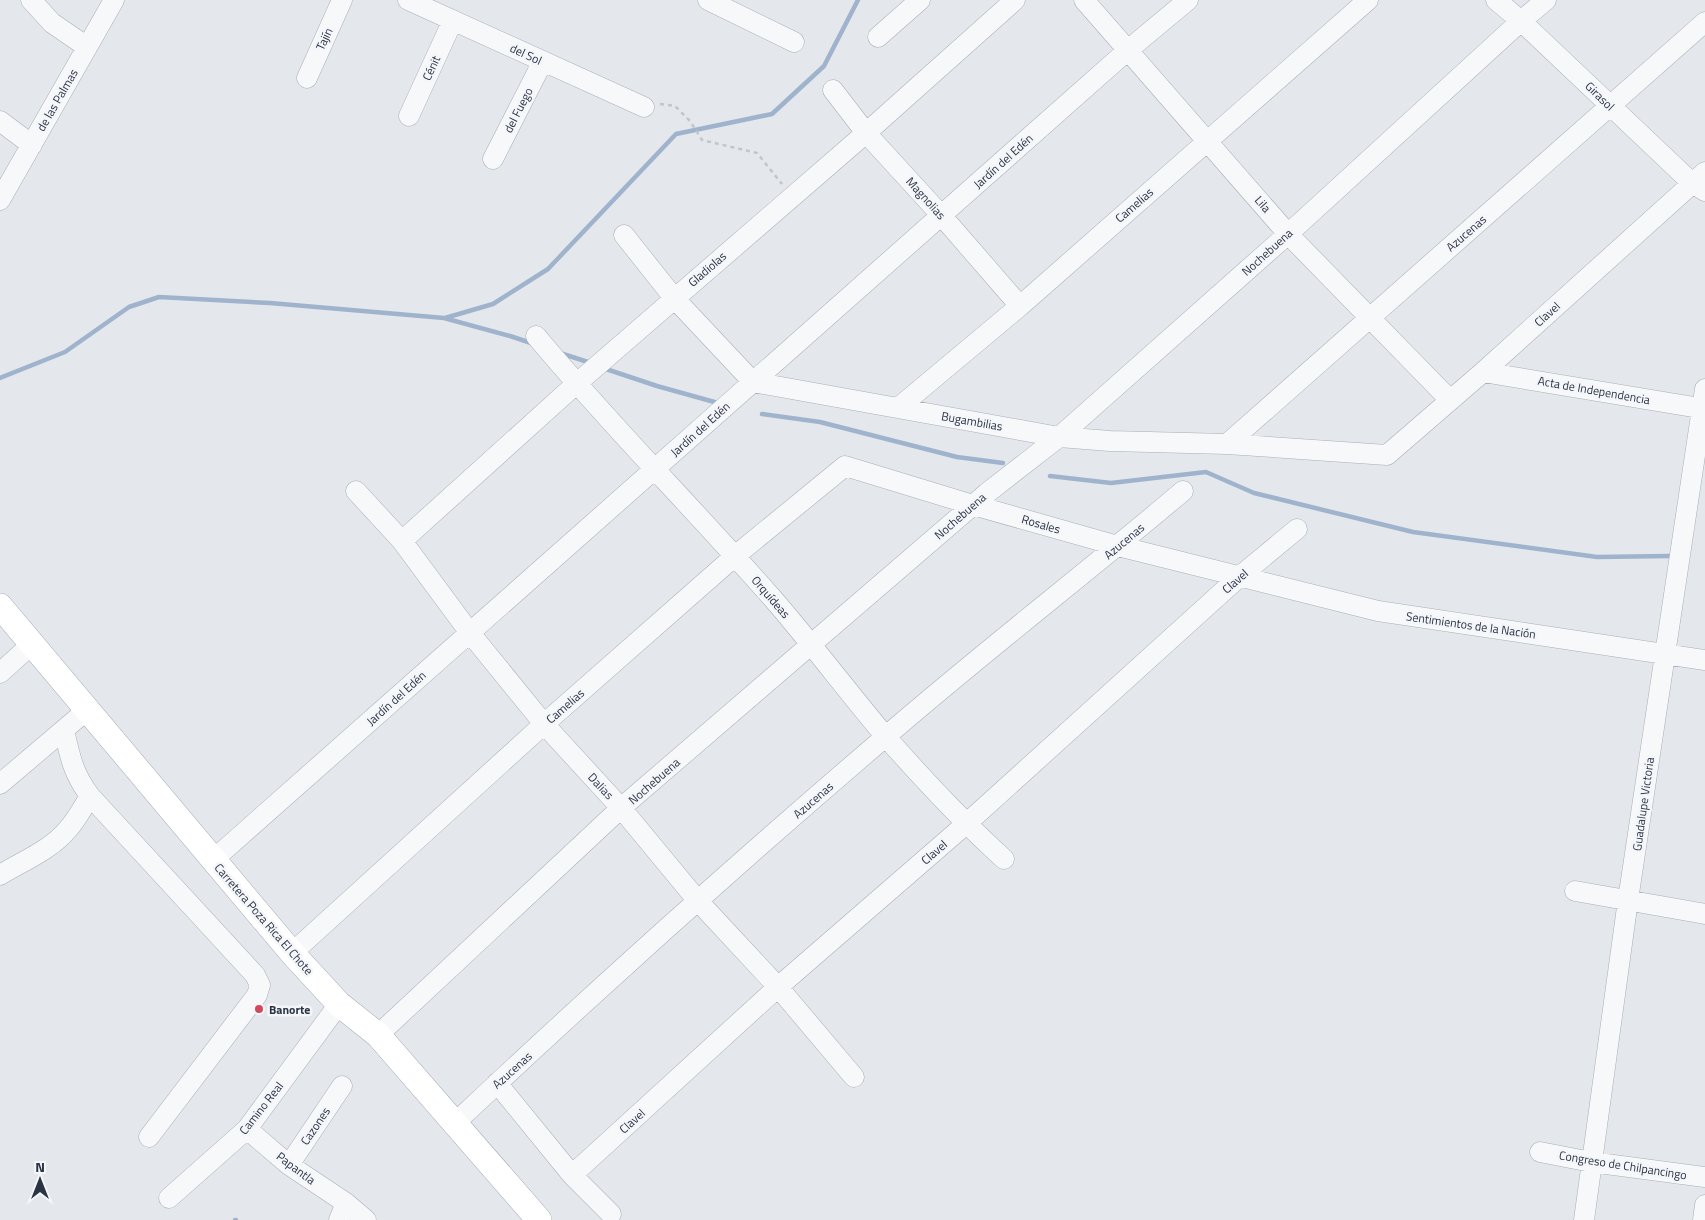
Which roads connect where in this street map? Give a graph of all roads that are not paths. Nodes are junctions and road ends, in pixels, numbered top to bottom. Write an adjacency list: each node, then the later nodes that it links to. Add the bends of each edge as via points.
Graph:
1 (31, 0): 18 (street, via 52,23)
2 (114, 0): 18 (street, de las Palmas)
3 (342, 0): 21 (street, Tajín)
4 (408, 0): 13 (street, del Sol)
5 (708, 0): 17 (street)
6 (920, 0): 16 (street)
7 (1015, 0): 27 (street, Gladiolas)
8 (1084, 0): 19 (street, Lila)
9 (1188, 0): 19 (street, Jardín del Edén)
10 (1368, 0): 28 (street, Camelias)
11 (1496, 0): 14 (street, Girasol)
12 (1546, 0): 14 (street, Nochebuena)
13 (453, 20): 20 (street, del Sol); 25 (street, Cénit)
14 (1521, 21): 23 (street, Girasol); 34 (street, Nochebuena)
15 (1705, 22): 23 (street, Azucenas)
16 (878, 37)
17 (794, 42)
18 (87, 47): 29 (street, de las Palmas)
19 (1128, 50): 28 (street, Lila); 33 (street, Jardín del Edén)
20 (543, 62): 24 (street, del Sol); 30 (street, del Fuego)
21 (307, 78)
22 (833, 90): 27 (street, Magnolias)
23 (1610, 106): 31 (street, Girasol); 38 (street, Azucenas)
24 (644, 107)
25 (409, 116)
26 (0, 121): 29 (street)
27 (866, 133): 33 (street, Magnolias); 36 (street, Gladiolas)
28 (1207, 141): 34 (street, Lila); 37 (street, Camelias)
29 (32, 145): 32 (street, de las Palmas)
30 (493, 159)
31 (1701, 182): 40 (street, Clavel)
32 (0, 200)
33 (941, 215): 37 (street, Magnolias); 42 (street, Jardín del Edén)
34 (1288, 234): 38 (street, Lila); 47 (street, Nochebuena)
35 (624, 236): 36 (street)
36 (674, 298): 41 (street, Gladiolas); 42 (street)
37 (1020, 306): 45 (street, Camelias)
38 (1370, 318): 44 (street, Lila); 48 (street, Azucenas)
39 (536, 336): 41 (street, Orquídeas)
40 (1483, 372): 44 (street, Clavel); 46 (street, Acta de Independencia)
41 (580, 380): 51 (street, Orquídeas); 56 (street, Gladiolas)
42 (753, 382): 45 (street, Bugambilias); 51 (street, Jardín del Edén)
43 (1705, 388): 46 (street, Guadalupe Victoria)
44 (1450, 400): 49 (street, Clavel)
45 (898, 408): 47 (street, Bugambilias)
46 (1704, 409): 64 (street, Guadalupe Victoria)
47 (1059, 437): 48 (street, Bugambilias); 54 (street, Nochebuena)
48 (1227, 444): 49 (street, Bugambilias)
49 (1387, 455)
50 (845, 466): 54 (street, Rosales); 58 (street, Camelias)
51 (654, 469): 58 (street, Orquídeas); 61 (street, Jardín del Edén)
52 (356, 491): 56 (street, Dalias)
53 (1183, 491): 57 (street, Azucenas)
54 (980, 499): 57 (street, Rosales); 63 (street, Nochebuena)
55 (1297, 530): 59 (street, Clavel)
56 (402, 540): 61 (street, Dalias)
57 (1118, 546): 59 (street, Rosales); 70 (street, Azucenas)
58 (735, 556): 63 (street, Orquídeas); 68 (street, Camelias)
59 (1239, 577): 64 (street, Sentimientos de la Nación, via 1378,611); 74 (street, Clavel)
60 (0, 606): 62 (main road, Carretera Poza Rica El Chote)
61 (470, 633): 68 (street, Dalias); 76 (street, Jardín del Edén)
62 (32, 644): 66 (street); 67 (main road, Carretera Poza Rica El Chote)
63 (812, 644): 70 (street, Orquídeas); 73 (street, Nochebuena)
64 (1665, 653): 65 (street, Sentimientos de la Nación); 79 (street, Guadalupe Victoria)
65 (1705, 660)
66 (0, 673)
67 (87, 710): 69 (street); 76 (main road, Carretera Poza Rica El Chote)
68 (544, 724): 73 (street, Dalias); 82 (street, Camelias)
69 (64, 730): 71 (street); 72 (street, via 78,781)
70 (886, 736): 74 (street, Orquídeas); 80 (street, Azucenas)
71 (0, 784)
72 (90, 796): 77 (street, via 69,829 57,841); 91 (street, via 255,975 260,985 257,995)
73 (622, 808): 80 (street, Dalias); 85 (street, Nochebuena)
74 (966, 824): 75 (street, Orquídeas); 83 (street, Clavel)
75 (1004, 859)
76 (213, 860): 82 (main road, Carretera Poza Rica El Chote)
77 (0, 875)
78 (1575, 890): 79 (street)
79 (1628, 900): 81 (street); 93 (street, Guadalupe Victoria)
80 (698, 901): 83 (street, Dalias); 87 (street, Azucenas)
81 (1705, 914)
82 (292, 953): 84 (main road, Carretera Poza Rica El Chote)
83 (778, 987): 86 (street, Dalias); 95 (street, Clavel)
84 (339, 1004): 85 (main road, Carretera Poza Rica El Chote); 90 (street, Camino Real)
85 (378, 1035): 89 (main road, Carretera Poza Rica El Chote)
86 (854, 1077)
87 (497, 1083): 89 (street, Azucenas); 95 (street)
88 (342, 1086): 94 (street, Cazones)
89 (455, 1123): 102 (main road, Carretera Poza Rica El Chote)
90 (247, 1129): 94 (street, Papantla); 97 (street, Camino Real)
91 (149, 1137)
92 (1540, 1152): 93 (street, Congreso de Chilpancingo)
93 (1591, 1162): 96 (street, Congreso de Chilpancingo); 103 (street, Guadalupe Victoria)
94 (289, 1165): 99 (street, Papantla)
95 (572, 1175): 100 (street)
96 (1705, 1177)
97 (169, 1198)
98 (1705, 1204): 104 (street)
99 (342, 1212): 101 (street, Papantla)
100 (611, 1214)
101 (366, 1220)
102 (539, 1220)
103 (1584, 1220)
104 (1703, 1220)

